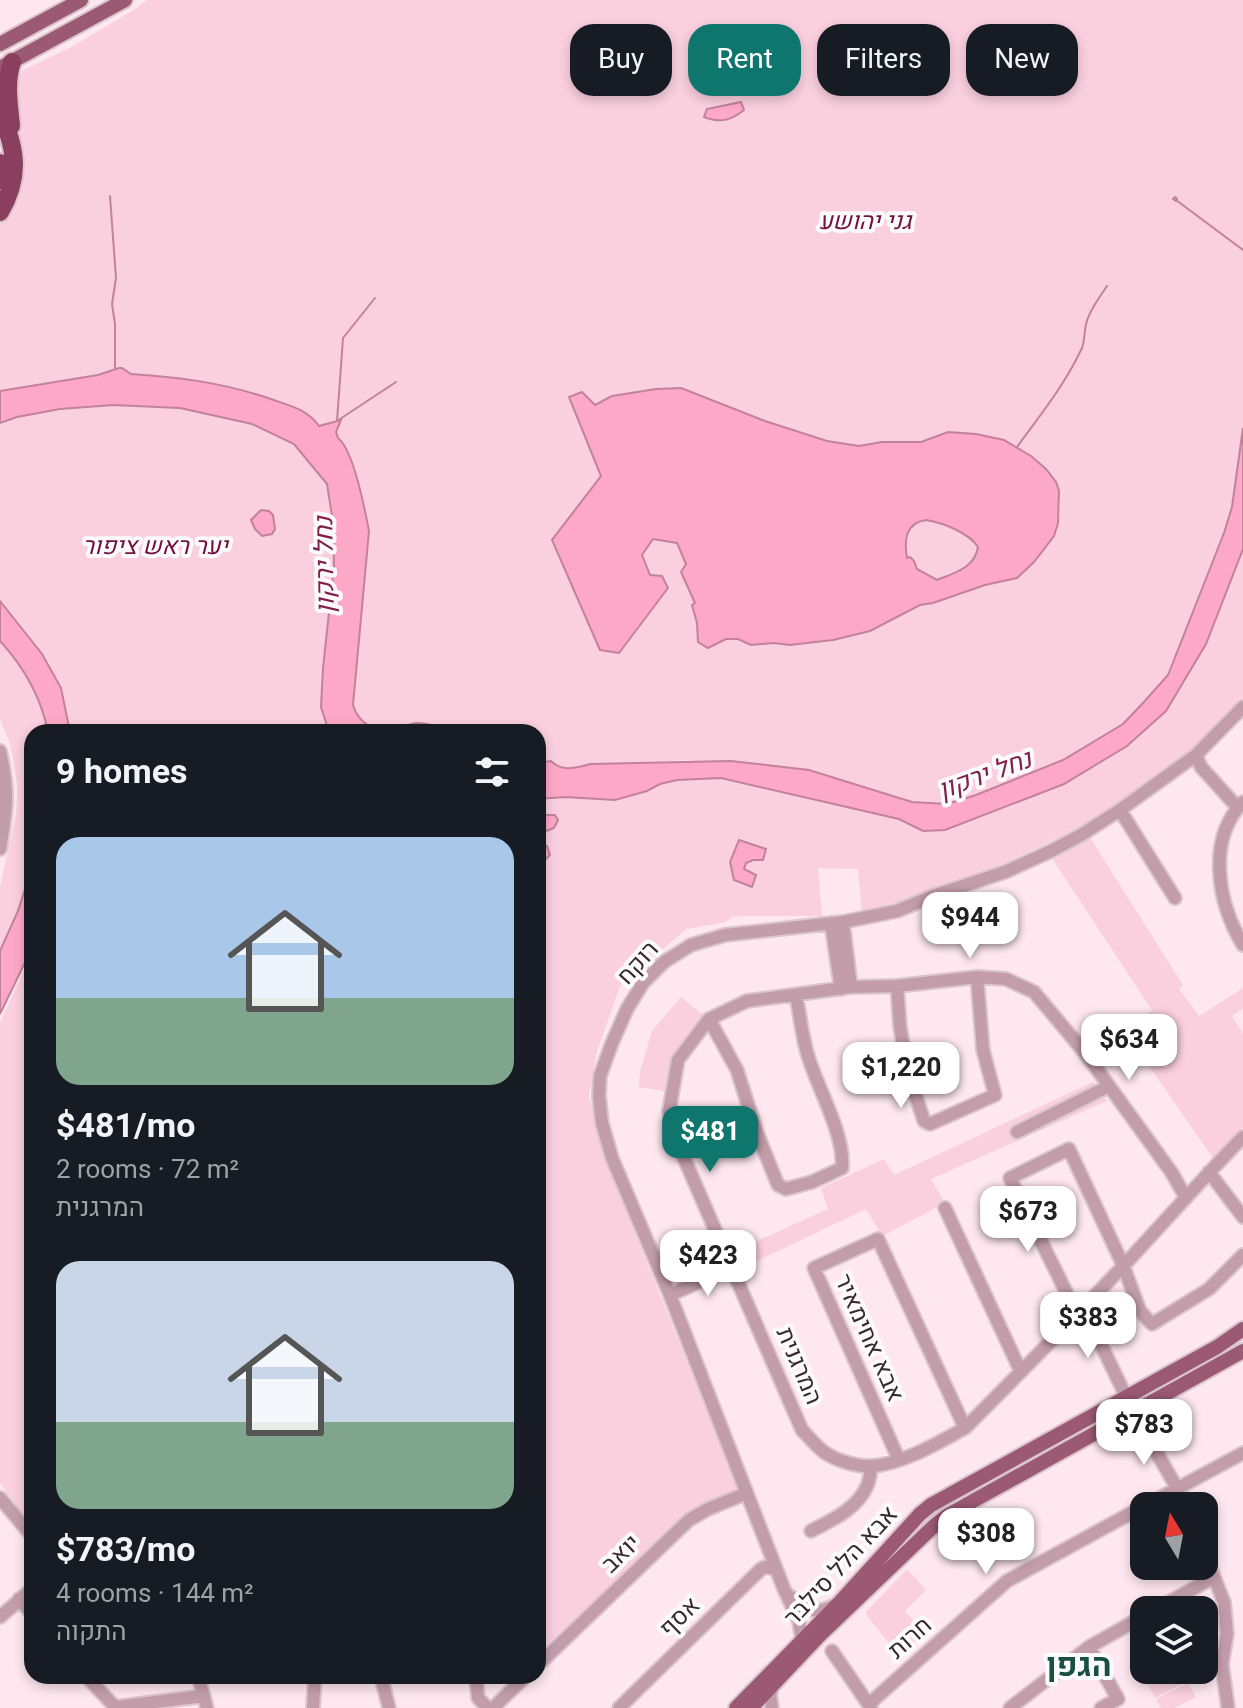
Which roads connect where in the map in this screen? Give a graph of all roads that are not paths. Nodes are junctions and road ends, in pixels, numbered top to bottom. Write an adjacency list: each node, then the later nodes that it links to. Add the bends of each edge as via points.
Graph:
1 (125, 0): 4 (main road)
2 (79, 1): 3 (main road)
3 (0, 44)
4 (6, 65): 6 (highway)
5 (0, 112): 6 (highway, via 10,135)
6 (7, 158): 7 (highway); 8 (highway, via 15,169)
7 (0, 180)
8 (0, 212)
9 (1243, 707): 11 (street, רוקח)
10 (0, 751): 14 (street, via 7,789)
11 (1196, 755): 12 (street, via 1201,767); 13 (street, רוקח)
12 (1241, 804): 17 (street, via 1221,842 1220,880)
13 (1120, 810): 15 (street); 16 (street, רוקח, via 1005,872 897,911)
14 (0, 849)
15 (1175, 898)
16 (837, 922): 20 (street); 33 (street, רוקח, via 725,935 684,948 643,983 627,1009 600,1076 602,1123)
17 (1243, 945)
18 (977, 977): 19 (street, המרגנית); 19 (street, via 983,1050 995,1095 930,1124 924,1121 908,1072); 23 (street, המרגנית, via 1006,979 1034,992)
19 (897, 986): 20 (street, המרגנית)
20 (846, 988): 21 (street, המרגנית)
21 (796, 995): 22 (street, המרגנית, via 747,1001); 22 (street, via 807,1055 843,1162 842,1168 812,1182 786,1189 778,1185 737,1070)
22 (709, 1019): 32 (street, המרגנית, via 678,1060 669,1111)
23 (1109, 1086): 24 (street); 27 (street, המרגנית)
24 (1017, 1132)
25 (1243, 1137): 26 (street)
26 (1209, 1172): 27 (street); 29 (street)
27 (1186, 1198): 31 (street)
28 (945, 1208): 37 (street)
29 (1243, 1217)
30 (1243, 1255): 31 (street, via 1209,1289 1152,1324 1140,1311)
31 (1123, 1265): 34 (street); 34 (street, via 1069,1149 1010,1178)
32 (732, 1267): 33 (street); 43 (street, המרגנית, via 802,1430 824,1452)
33 (670, 1295): 47 (street, רוקח)
34 (1080, 1311): 37 (street); 38 (street)
35 (1243, 1329): 38 (main road, אבא הלל סילבר)
36 (1243, 1351): 39 (main road, אבא הלל סילבר)
37 (1021, 1372): 40 (street)
38 (1127, 1398): 39 (street); 59 (main road, אבא הלל סילבר, via 931,1505)
39 (1134, 1413): 44 (street); 72 (main road, אבא הלל סילבר, via 948,1515)
40 (965, 1428): 42 (street); 42 (street, אבא אחימאיר, via 878,1239 814,1268)
41 (1243, 1453): 44 (street, חרות)
42 (899, 1460): 43 (street)
43 (872, 1466): 51 (street, via 867,1486 854,1503)
44 (1177, 1488): 45 (street, חרות); 46 (street)
45 (1170, 1492)
46 (1179, 1492)
47 (747, 1493): 52 (street, רוקח); 66 (street, יואב, via 689,1520)
48 (0, 1498): 50 (street)
49 (1130, 1514): 74 (street, חרות, via 1007,1581)
50 (24, 1526)
51 (811, 1531)
52 (776, 1569): 55 (street, רוקח); 79 (street, אסף, via 761,1569)
53 (1209, 1580): 57 (street)
54 (1215, 1580): 85 (street, via 1224,1602 1227,1634 1222,1664)
55 (786, 1593): 59 (street, via 816,1612); 63 (street, רוקח)
56 (24, 1595): 58 (street)
57 (1180, 1596)
58 (19, 1599): 60 (street); 61 (street)
59 (839, 1603): 63 (main road, אבא הלל סילבר)
60 (24, 1605)
61 (0, 1617)
62 (1130, 1624): 64 (street)
63 (802, 1640): 80 (main road, אבא הלל סילבר)
64 (1089, 1647): 83 (street); 84 (street, via 1118,1699)
65 (832, 1651): 74 (street)
66 (546, 1657)
67 (94, 1684): 75 (street)
68 (314, 1684): 76 (street)
69 (383, 1684): 77 (street)
70 (477, 1684): 78 (street, via 478,1698)
71 (517, 1684): 78 (street)
72 (773, 1685): 81 (main road, אבא הלל סילבר); 82 (street)
73 (206, 1702): 75 (street)
74 (870, 1706)
75 (116, 1708)
76 (313, 1708)
77 (389, 1708)
78 (490, 1708)
79 (619, 1708)
80 (736, 1708)
81 (751, 1708)
82 (772, 1708)
83 (1010, 1708)
84 (1101, 1708)
85 (1228, 1708)

